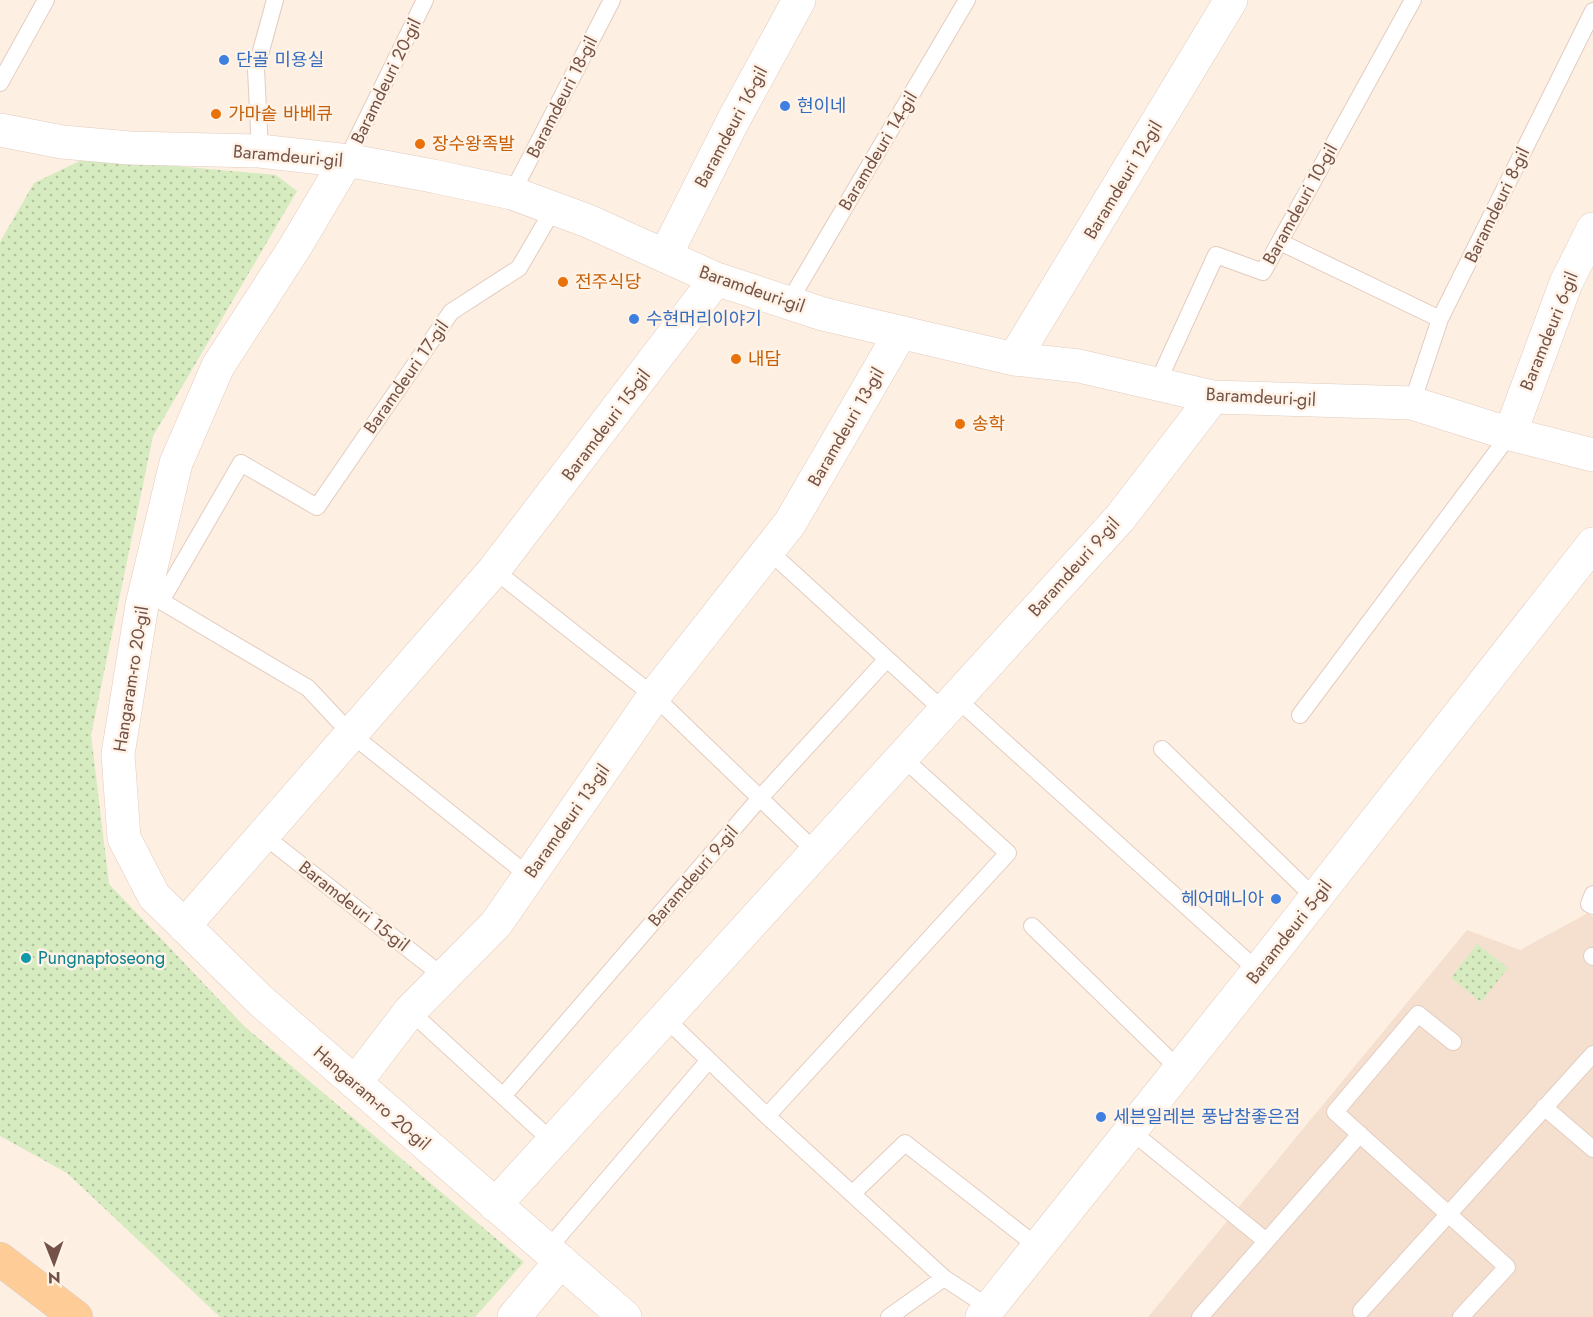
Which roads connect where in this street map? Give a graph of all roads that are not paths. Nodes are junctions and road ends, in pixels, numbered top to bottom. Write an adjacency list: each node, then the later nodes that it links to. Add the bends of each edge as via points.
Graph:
1 (46, 0): 10 (lane)
2 (275, 0): 12 (lane, via 256,69)
3 (425, 0): 13 (lane, Baramdeuri 20-gil)
4 (612, 0): 14 (lane, Baramdeuri 18-gil)
5 (798, 0): 18 (street, Baramdeuri 16-gil)
6 (967, 0): 20 (lane, Baramdeuri 14-gil)
7 (1231, 0): 23 (street, Baramdeuri 12-gil)
8 (1413, 0): 17 (lane, Baramdeuri 10-gil)
9 (1593, 11): 21 (lane, Baramdeuri 8-gil)
10 (0, 83)
11 (0, 130): 12 (street, Baramdeuri-gil, via 62,142 130,148)
12 (260, 151): 13 (street, Baramdeuri-gil)
13 (346, 161): 14 (street, Baramdeuri-gil); 32 (street, Hangaram-ro 20-gil, via 218,366 176,464)
14 (512, 194): 15 (street, Baramdeuri-gil)
15 (554, 208): 18 (street, Baramdeuri-gil); 32 (lane, Baramdeuri 17-gil, via 519,268 451,312 317,507 242,463)
16 (1593, 229): 27 (street, Baramdeuri 6-gil, via 1566,283)
17 (1280, 242): 21 (lane); 24 (lane, Baramdeuri 10-gil, via 1263,272 1216,255)
18 (664, 255): 19 (street, Baramdeuri-gil)
19 (716, 279): 20 (street, Baramdeuri-gil); 31 (street, Baramdeuri 15-gil)
20 (789, 302): 22 (street, Baramdeuri-gil)
21 (1440, 319): 26 (lane, Baramdeuri 8-gil)
22 (901, 332): 23 (street, Baramdeuri-gil); 30 (street, Baramdeuri 13-gil, via 790,523)
23 (1014, 359): 24 (street, Baramdeuri-gil, via 1079,366)
24 (1157, 384): 25 (street, Baramdeuri-gil)
25 (1213, 397): 26 (street, Baramdeuri-gil); 35 (street, Baramdeuri 9-gil, via 1120,518)
26 (1412, 404): 27 (street, Baramdeuri-gil)
27 (1510, 434): 28 (street, Baramdeuri-gil); 36 (lane)
28 (1593, 455)
29 (1593, 544): 44 (street, Baramdeuri 5-gil)
30 (769, 550): 33 (lane); 34 (street, Baramdeuri 13-gil)
31 (494, 570): 34 (lane); 37 (street, Baramdeuri 15-gil)
32 (153, 598): 37 (lane, via 308,688); 45 (street, Hangaram-ro 20-gil, via 118,754 124,838 154,896)
33 (887, 659): 35 (lane); 40 (lane, Baramdeuri 9-gil)
34 (654, 696): 40 (lane); 43 (street, Baramdeuri 13-gil)
35 (950, 704): 39 (street, Baramdeuri 9-gil); 47 (lane)
36 (1299, 716)
37 (351, 734): 41 (street, Baramdeuri 15-gil); 43 (lane)
38 (1162, 749): 44 (lane)
39 (902, 757): 42 (street, Baramdeuri 9-gil); 58 (lane, via 1008,853)
40 (760, 798): 42 (lane); 56 (lane, Baramdeuri 9-gil)
41 (263, 835): 45 (street, Baramdeuri 15-gil); 48 (lane, Baramdeuri 15-gil)
42 (816, 852): 50 (street, Baramdeuri 9-gil)
43 (529, 876): 48 (street, Baramdeuri 13-gil, via 496,924)
44 (1315, 898): 47 (street, Baramdeuri 5-gil)
45 (184, 926): 55 (street, Hangaram-ro 20-gil, via 260,1000)
46 (1032, 926): 54 (lane)
47 (1258, 971): 54 (street, Baramdeuri 5-gil)
48 (444, 977): 49 (street, Baramdeuri 13-gil)
49 (410, 1011): 55 (street, Baramdeuri 13-gil); 56 (lane)
50 (665, 1018): 53 (lane); 61 (street, Baramdeuri 9-gil)
51 (1453, 1042): 60 (lane, via 1418,1014 1335,1112)
52 (1593, 1054): 57 (lane)
53 (709, 1060): 58 (lane); 68 (lane)
54 (1180, 1070): 59 (street, Baramdeuri 5-gil)
55 (355, 1083): 64 (street, Hangaram-ro 20-gil)
56 (503, 1096): 61 (lane)
57 (1544, 1107): 62 (lane); 65 (lane)
58 (767, 1116): 63 (lane)
59 (1131, 1131): 66 (lane); 67 (street, Baramdeuri 5-gil)
60 (1360, 1134): 65 (lane); 66 (lane)
61 (553, 1142): 64 (street, Baramdeuri 9-gil)
62 (1593, 1149)
63 (852, 1194): 67 (lane, via 905,1143); 70 (lane)
64 (495, 1205): 68 (street, Hangaram-ro 20-gil)
65 (1448, 1213): 71 (lane); 78 (lane, via 1507,1267)
66 (1266, 1241): 77 (lane)
67 (1038, 1247): 72 (street, Baramdeuri 5-gil)
68 (554, 1256): 74 (street); 75 (street, Hangaram-ro 20-gil)
69 (0, 1259): 73 (main road)
70 (944, 1278): 72 (lane); 76 (lane)
71 (1361, 1311)
72 (986, 1312)
73 (76, 1317)
74 (514, 1317)
75 (625, 1317)
76 (889, 1317)
77 (1200, 1317)
78 (1461, 1317)

